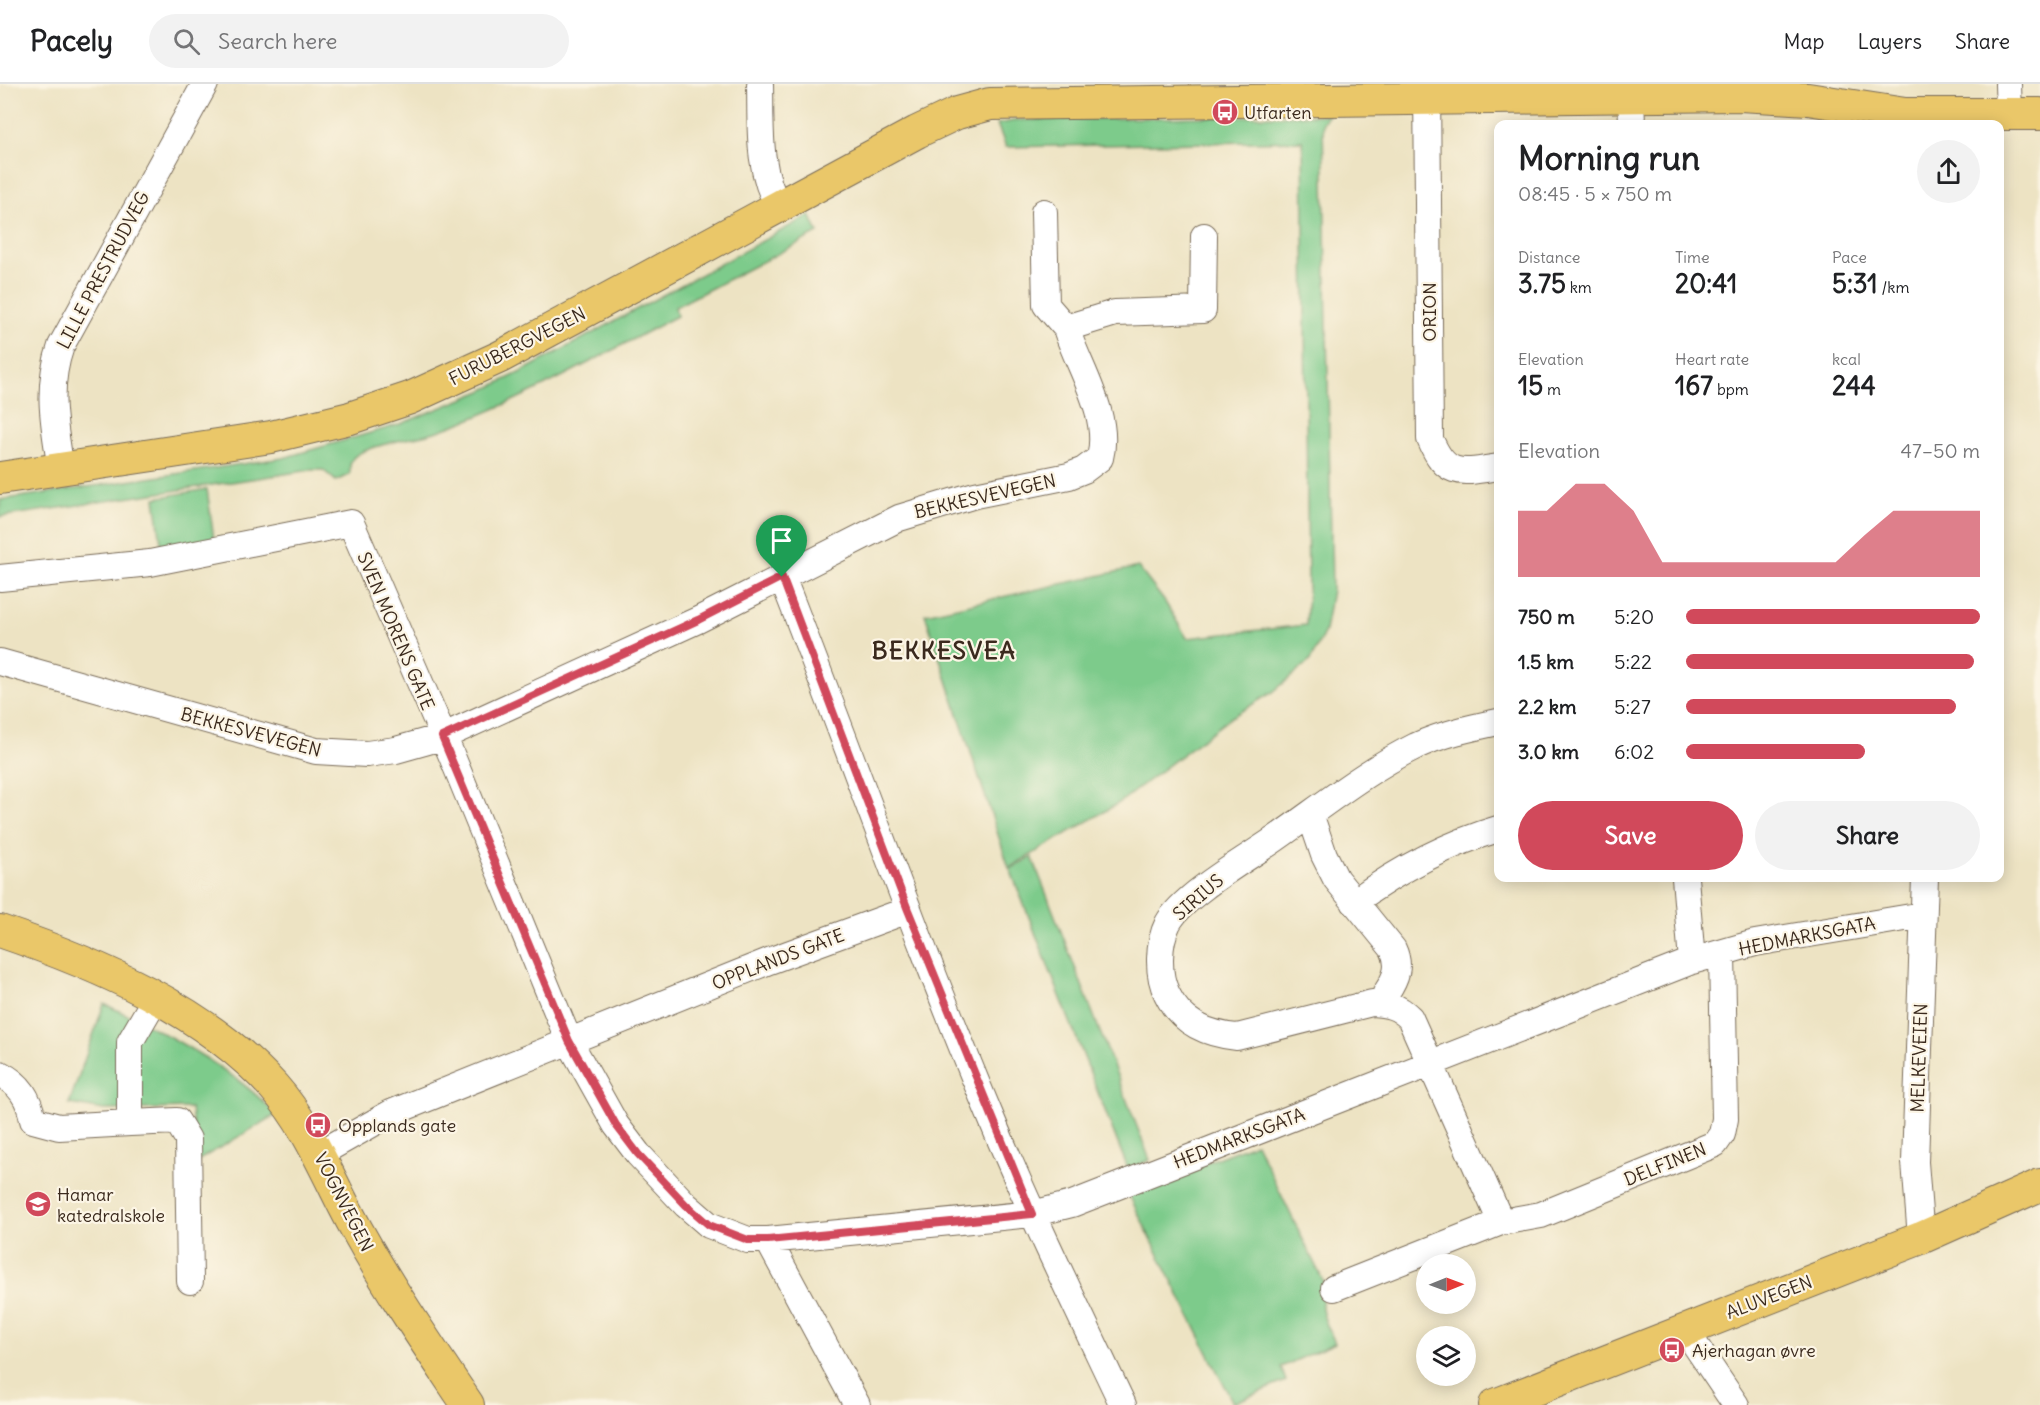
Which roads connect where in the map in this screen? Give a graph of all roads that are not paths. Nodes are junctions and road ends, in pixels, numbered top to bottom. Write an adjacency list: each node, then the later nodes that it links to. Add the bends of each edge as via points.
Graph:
1 (205, 84): 16 (street, LILLE PRESTRUDVEG, via 61,346 52,371)
2 (760, 84): 11 (street, via 764,168)
3 (1775, 90): 8 (main road); 10 (main road)
4 (1427, 92): 5 (main road); 8 (main road); 15 (street, ORION, via 1430,439 1442,463 1454,471)
5 (1143, 94): 6 (main road, via 990,104)
6 (971, 96): 11 (main road, FURUBERGVEGEN, via 917,132)
7 (2008, 99): 9 (main road); 10 (main road)
8 (1632, 111)
9 (2040, 114)
10 (1905, 119)
11 (779, 207): 16 (main road, FURUBERGVEGEN, via 500,357 410,398 350,418 271,437)
12 (1044, 212): 14 (street, BEKKESVEVEGEN, via 1046,305)
13 (1204, 236): 14 (street, via 1203,310 1115,313)
14 (1066, 328): 18 (street, BEKKESVEVEGEN, via 1099,412 1103,433 1100,458 1069,476 916,511)
15 (1494, 467)
16 (61, 469): 17 (main road, FURUBERGVEGEN)
17 (0, 478)
18 (782, 577): 22 (street, BEKKESVEVEGEN, via 698,620); 28 (street)
19 (0, 578): 22 (street, SVEN MORENS GATE, via 150,563 351,523)
20 (0, 662): 22 (street, BEKKESVEVEGEN, via 316,752 367,754)
21 (1494, 723): 23 (street, SIRIUS, via 1459,730 1415,747)
22 (442, 737): 35 (street, SVEN MORENS GATE)
23 (1310, 814): 27 (street, via 1324,855); 34 (street, SIRIUS, via 1179,909 1168,924 1161,954 1160,972 1166,993 1179,1013 1197,1027 1216,1035 1237,1037 1346,1008)
24 (1494, 831): 27 (street, via 1437,854)
25 (1685, 882): 32 (street)
26 (1925, 882): 29 (street, MELKEVEIEN)
27 (1354, 902): 34 (street, via 1394,949 1394,981 1386,993)
28 (908, 910): 35 (street, OPPLANDS GATE); 41 (street)
29 (1923, 915): 31 (street, HEDMARKSGATA, via 1755,943); 43 (street, MELKEVEIEN, via 1915,1162)
30 (0, 931): 33 (main road, VOGNVEGEN, via 51,950)
31 (1722, 953): 32 (street, HEDMARKSGATA); 42 (street, DELFINEN, via 1725,1119 1715,1144 1541,1215)
32 (1692, 961): 36 (street, HEDMARKSGATA)
33 (155, 999): 38 (street, via 130,1042); 39 (main road, VOGNVEGEN, via 220,1039 253,1065 298,1118)
34 (1389, 1004): 36 (street, via 1410,1018)
35 (569, 1041): 39 (street, OPPLANDS GATE, via 392,1113); 44 (street, SVEN MORENS GATE, via 616,1125 686,1205 709,1225 748,1240)
36 (1432, 1065): 41 (street, HEDMARKSGATA, via 1072,1204); 42 (street)
37 (0, 1074): 38 (street, via 16,1082 30,1104 33,1120 59,1127)
38 (130, 1123): 45 (street, via 177,1121 188,1139)
39 (319, 1154): 48 (main road, VOGNVEGEN, via 367,1249)
40 (2040, 1185): 43 (main road, ALUVEGEN)
41 (1032, 1214): 44 (street, HEDMARKSGATA); 50 (street)
42 (1501, 1222): 46 (street, DELFINEN)
43 (1921, 1238): 47 (main road, ALUVEGEN)
44 (768, 1240): 49 (street)
45 (190, 1281)
46 (1334, 1288)
47 (1689, 1328): 51 (main road, ALUVEGEN); 52 (street, via 1696,1346)
48 (468, 1405)
49 (857, 1405)
50 (1122, 1405)
51 (1495, 1405)
52 (1736, 1405)

